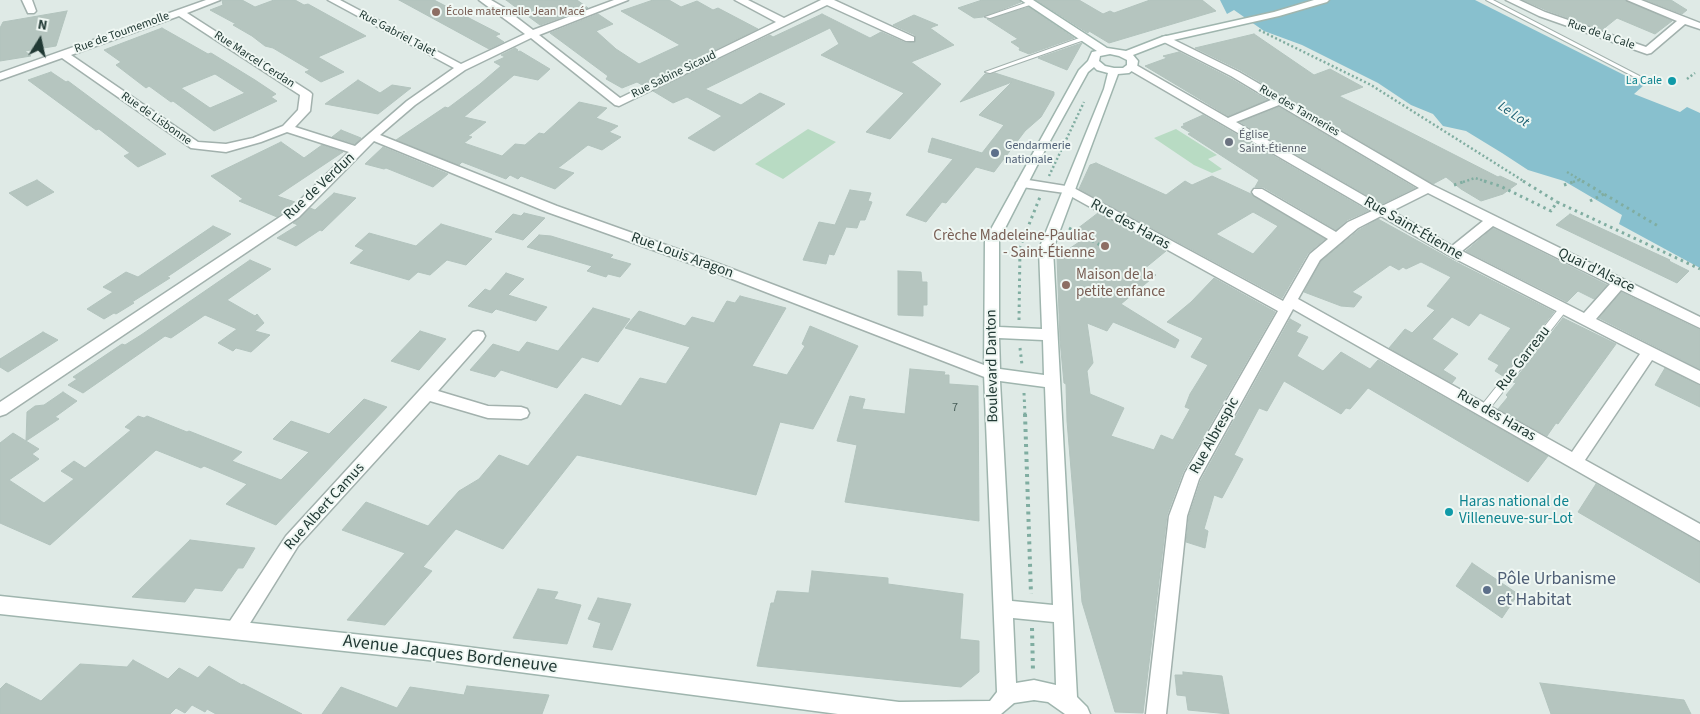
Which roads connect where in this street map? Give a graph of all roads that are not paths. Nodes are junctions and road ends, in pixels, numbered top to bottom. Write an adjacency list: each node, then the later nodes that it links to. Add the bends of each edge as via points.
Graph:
1 (27, 0): 13 (street)
2 (215, 0): 14 (street, Rue de Toumemolle)
3 (333, 0): 27 (street, Rue Gabriel Talet)
4 (484, 0): 19 (street, via 500,8)
5 (623, 0): 19 (street, Rue de Verdun)
6 (740, 0): 17 (street)
7 (1324, 0): 22 (street)
8 (1489, 0): 31 (lane)
9 (1511, 0): 16 (street, Rue de la Cale, via 1647,51)
10 (1632, 0): 16 (street)
11 (828, 1): 17 (street, Rue Sabine Sicaud); 21 (street)
12 (1029, 2): 15 (lane); 20 (street)
13 (31, 11)
14 (180, 13): 23 (street, Rue de Toumemolle); 34 (street, Rue Marcel Cerdan, via 306,94 304,111)
15 (988, 17)
16 (1684, 20): 18 (street)
17 (784, 22): 19 (street, Rue Sabine Sicaud, via 619,102)
18 (1700, 26)
19 (532, 34): 27 (street, Rue de Verdun)
20 (1085, 38): 25 (street); 29 (lane)
21 (910, 39)
22 (1166, 39): 24 (street); 32 (street, Rue des Tanneries)
23 (63, 54): 30 (street, Rue de Toumemolle); 34 (street, Rue de Lisbonne, via 194,146 226,148)
24 (1127, 55): 25 (street, via 1116,52); 26 (street, via 1133,61)
25 (1099, 57): 28 (street, via 1101,68); 37 (street, Boulevard Danton, via 1084,70)
26 (1132, 67): 28 (street); 33 (street, Rue Saint-Étienne)
27 (460, 68): 35 (street, Rue de Verdun, via 410,103)
28 (1114, 71): 39 (street)
29 (988, 72)
30 (0, 77)
31 (1650, 83)
32 (1281, 100): 33 (street); 38 (street, Rue des Tanneries)
33 (1227, 122): 41 (street, Rue Saint-Étienne)
34 (287, 128): 36 (street)
35 (372, 136): 36 (street, Rue de Verdun); 54 (street, Rue Louis Aragon, via 552,209 714,267)
36 (358, 151): 59 (street, Rue de Verdun, via 294,214)
37 (1022, 183): 39 (street, Rue des Haras); 50 (street, Boulevard Danton, via 992,240)
38 (1428, 188): 41 (street, Rue Albrespic); 42 (street, Rue des Tanneries)
39 (1068, 190): 46 (street, Rue des Haras, via 1196,262); 51 (street, via 1046,249)
40 (1258, 192): 43 (street)
41 (1384, 212): 43 (street, Rue Albrespic, via 1353,224); 44 (street, Rue Saint-Étienne)
42 (1492, 220): 44 (street); 45 (street, Quai d'Alsace)
43 (1337, 238): 46 (street, Rue Albrespic, via 1315,257)
44 (1453, 252): 47 (street, Rue Saint-Étienne)
45 (1619, 283): 48 (street); 49 (street, Quai d'Alsace)
46 (1288, 305): 58 (street, Rue des Haras); 72 (street, Rue Albrespic, via 1192,478 1178,516)
47 (1563, 309): 48 (street, Rue Saint-Étienne); 58 (lane, Rue Garreau)
48 (1586, 320): 53 (street, Rue Saint-Étienne)
49 (1700, 323)
50 (992, 332): 51 (street); 54 (street, Boulevard Danton)
51 (1050, 335): 56 (street)
52 (478, 336): 57 (street, Rue Albert Camus)
53 (1650, 351): 55 (street, Rue Saint-Étienne); 61 (street)
54 (992, 374): 56 (street, Rue Louis Aragon); 64 (street, Boulevard Danton)
55 (1700, 378)
56 (1052, 382): 65 (street)
57 (427, 394): 60 (street, via 488,412); 66 (street, Rue Albert Camus, via 292,540)
58 (1484, 409): 61 (street, Rue des Haras)
59 (0, 410)
60 (521, 412)
61 (1574, 462): 62 (street, Rue des Haras)
62 (1700, 533)
63 (0, 605): 66 (street, Avenue Jacques Bordeneuve)
64 (1003, 609): 65 (street); 67 (street, Boulevard Danton)
65 (1063, 614): 68 (street)
66 (235, 630): 69 (street, Avenue Jacques Bordeneuve, via 436,652)
67 (1007, 696): 68 (street, via 1034,690 1051,693); 70 (street)
68 (1074, 708)
69 (868, 711): 71 (street, Avenue Jacques Bordeneuve)
70 (991, 712): 71 (street, Avenue Jacques Bordeneuve)
71 (901, 713)
72 (1156, 714)

